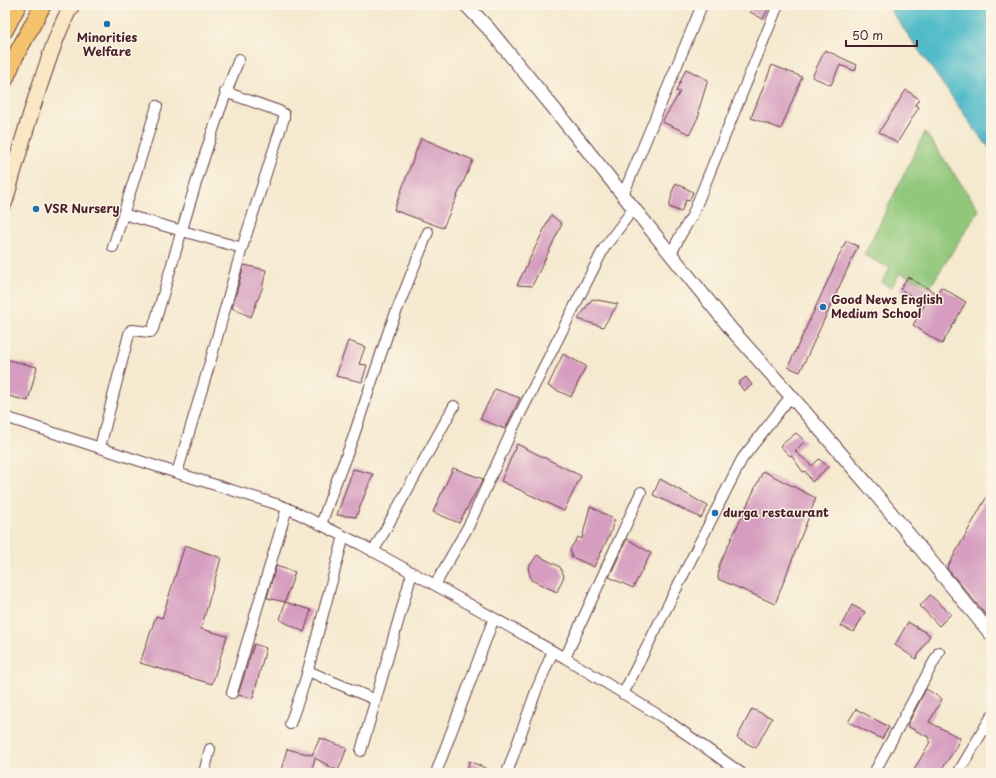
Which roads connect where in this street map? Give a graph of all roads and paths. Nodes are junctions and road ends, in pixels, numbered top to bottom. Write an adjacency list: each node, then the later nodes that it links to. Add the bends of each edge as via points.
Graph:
1 (18, 5): 7 (main road)
2 (43, 5): 9 (main road)
3 (72, 5): 13 (main road, via 53,46 25,130)
4 (466, 5): 12 (street, via 488,28)
5 (702, 5): 12 (street)
6 (778, 5): 20 (street, via 692,216)
7 (5, 30)
8 (239, 59): 10 (street)
9 (5, 80)
10 (226, 92): 16 (street); 19 (street, via 284,114)
11 (157, 106): 15 (street)
12 (623, 195): 14 (street)
13 (5, 202)
14 (634, 208): 20 (street); 32 (street, via 604,248 513,428 469,525)
15 (123, 214): 16 (street); 18 (street)
16 (182, 231): 19 (street); 24 (street, via 152,330 131,330 129,334)
17 (428, 232): 28 (street, via 389,330)
18 (113, 246)
19 (242, 248): 25 (street)
20 (671, 254): 21 (street, via 731,329)
21 (791, 396): 34 (street, via 868,484); 40 (street, via 742,459)
22 (454, 406): 30 (street)
23 (5, 417): 24 (street)
24 (100, 448): 25 (street)
25 (177, 473): 27 (street)
26 (640, 492): 37 (street)
27 (287, 508): 28 (street); 39 (street)
28 (321, 525): 29 (street)
29 (344, 536): 30 (street); 38 (street)
30 (374, 552): 31 (street)
31 (412, 573): 32 (street); 41 (street)
32 (435, 585): 33 (street)
33 (494, 618): 35 (street); 47 (street)
34 (991, 634)
35 (553, 651): 37 (street); 48 (street)
36 (939, 652): 50 (street)
37 (565, 658): 40 (street)
38 (308, 671): 41 (street); 43 (street)
39 (232, 694)
40 (623, 694): 49 (street, via 665,719)
41 (376, 700): 45 (street)
42 (991, 717): 51 (street)
43 (290, 724)
44 (210, 749): 46 (street)
45 (361, 751)
46 (204, 773)
47 (436, 773)
48 (507, 773)
49 (741, 773)
50 (874, 773)
51 (958, 773)

